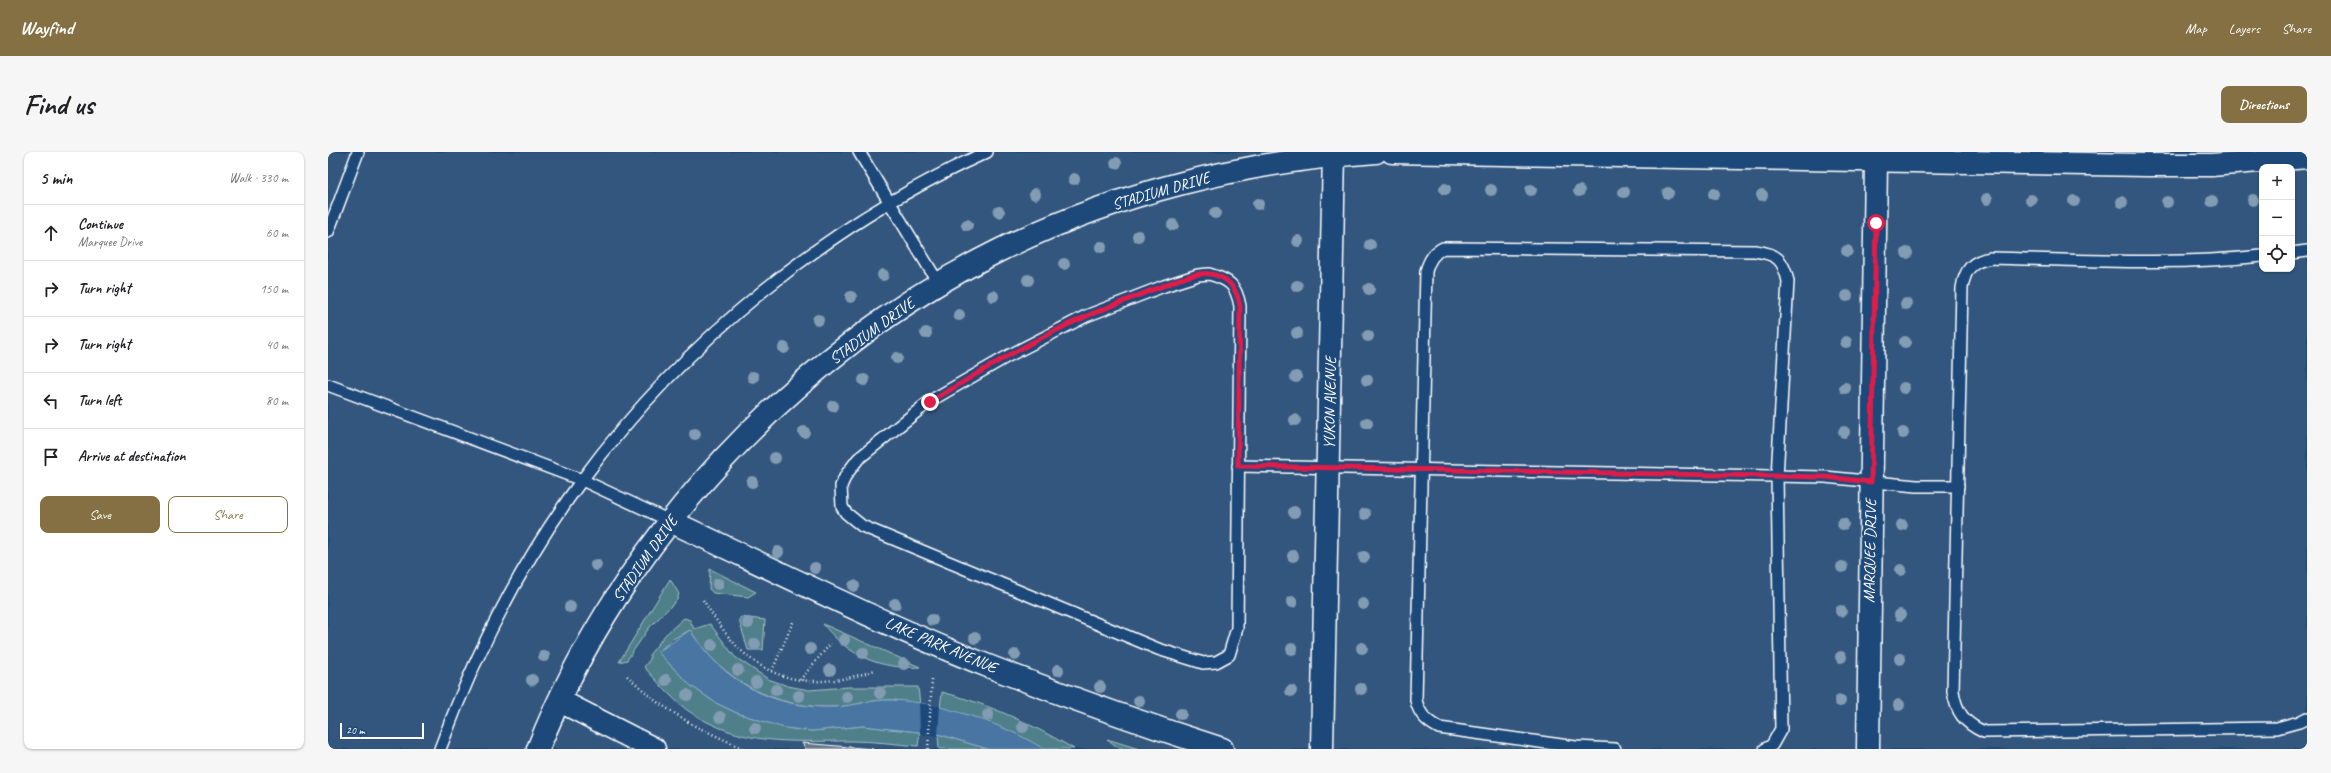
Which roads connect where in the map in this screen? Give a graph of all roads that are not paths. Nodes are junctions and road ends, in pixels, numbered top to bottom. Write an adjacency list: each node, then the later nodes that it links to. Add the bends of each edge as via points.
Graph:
1 (358, 152): 11 (lane)
2 (859, 152): 10 (lane)
3 (988, 152): 10 (lane)
4 (1376, 152): 6 (street, STADIUM DRIVE)
5 (1392, 152): 9 (street)
6 (1334, 154): 15 (street, STADIUM DRIVE, via 1271,164 1150,192 1032,235); 18 (street, YUKON AVENUE)
7 (1982, 157): 8 (street, via 2211,165); 9 (street)
8 (2307, 157)
9 (1876, 161): 22 (street, MARQUEE DRIVE)
10 (890, 203): 15 (lane); 21 (lane, via 790,271 722,328 660,388)
11 (328, 232)
12 (2307, 251): 13 (lane)
13 (2295, 252)
14 (2259, 256): 23 (lane, via 2136,261 1990,258 1978,260 1969,266 1962,288)
15 (939, 284): 24 (street, STADIUM DRIVE, via 848,345 799,385 753,429)
16 (328, 385): 21 (lane)
17 (1238, 466): 17 (lane, via 1237,628 1229,655 1216,662 1203,662 1158,649 862,526 846,513 840,497 841,486 851,466 930,402 1008,356 1086,316 1198,274 1209,274 1232,284 1238,295); 18 (lane)
18 (1328, 469): 19 (lane); 31 (street, YUKON AVENUE)
19 (1421, 470): 20 (lane); 20 (lane, via 1426,271 1436,251 1443,248 1729,250 1767,252 1778,258 1785,268 1788,281); 32 (lane, via 1416,700 1418,709 1439,728 1576,748)
20 (1777, 477): 22 (lane, via 1825,477); 33 (lane, via 1781,729 1772,745)
21 (582, 480): 24 (lane); 27 (lane, via 499,615 478,656)
22 (1871, 482): 23 (lane); 34 (street, MARQUEE DRIVE)
23 (1958, 486): 26 (lane, via 1953,691 1961,717 1971,726 1984,732 2277,728)
24 (670, 521): 25 (street, STADIUM DRIVE, via 642,559 585,651); 30 (street, LAKE PARK AVENUE, via 794,581 988,666)
25 (560, 701): 28 (street, STADIUM DRIVE); 29 (street)
26 (2307, 718)
27 (440, 749)
28 (538, 749)
29 (654, 749)
30 (1222, 749)
31 (1322, 749)
32 (1615, 749)
33 (1765, 749)
34 (1868, 749)

